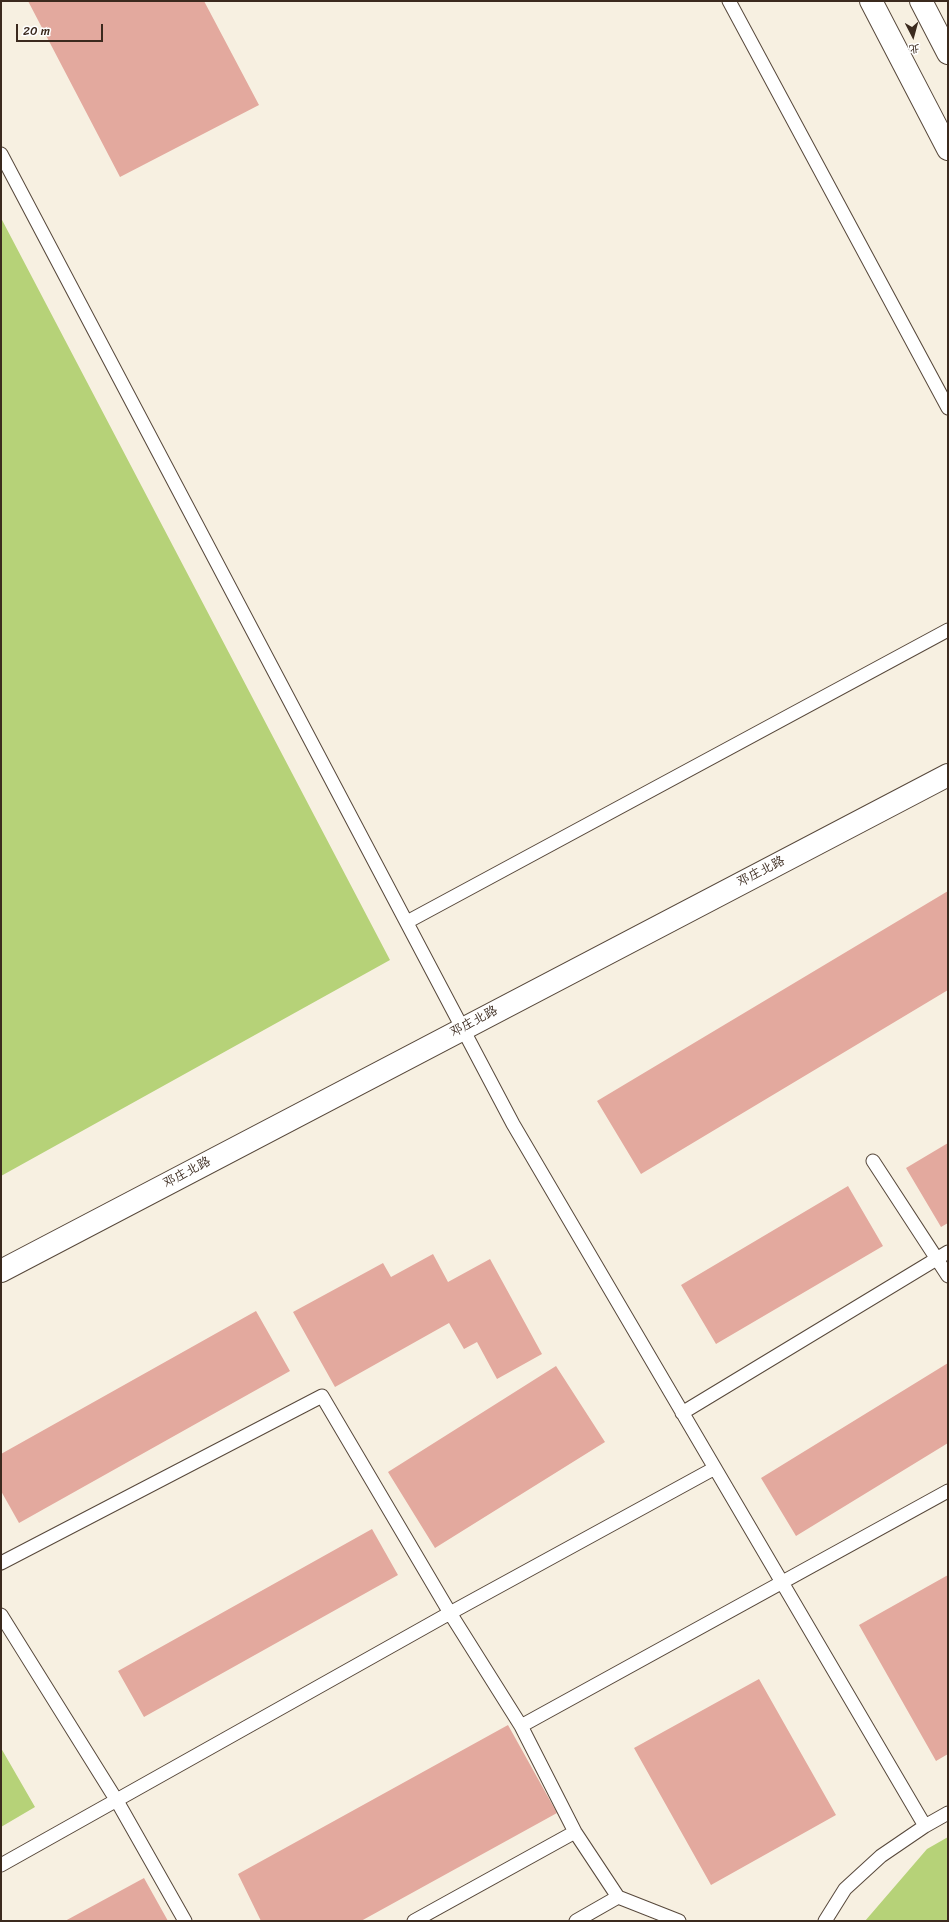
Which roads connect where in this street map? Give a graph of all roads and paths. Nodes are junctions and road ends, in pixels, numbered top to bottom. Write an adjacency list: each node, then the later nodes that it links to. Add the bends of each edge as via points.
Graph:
1 (729, 1): 7 (lane)
2 (871, 1): 5 (street)
3 (921, 1): 4 (street)
4 (948, 53)
5 (948, 149)
6 (1, 154): 10 (lane)
7 (948, 408)
8 (948, 630): 10 (lane)
9 (948, 775): 11 (street, 邓庄北路)
10 (407, 922): 11 (lane)
11 (463, 1028): 14 (street, 邓庄北路); 16 (lane, via 513,1124)
12 (873, 1161): 13 (lane)
13 (943, 1255): 15 (lane); 16 (lane)
14 (1, 1271)
15 (948, 1276)
16 (682, 1413): 17 (lane)
17 (715, 1468): 20 (lane); 21 (lane)
18 (948, 1491): 20 (lane)
19 (1, 1563): 21 (lane, via 322,1396)
20 (782, 1584): 23 (lane); 26 (lane)
21 (450, 1613): 23 (lane); 24 (lane)
22 (1, 1614): 24 (lane)
23 (521, 1726): 27 (lane)
24 (117, 1801): 28 (lane); 30 (lane)
25 (948, 1813): 26 (lane)
26 (925, 1826): 34 (lane, via 881,1856 845,1889)
27 (575, 1832): 29 (lane); 31 (lane)
28 (1, 1865)
29 (618, 1897): 32 (lane); 33 (lane)
30 (185, 1921)
31 (414, 1921)
32 (576, 1921)
33 (679, 1921)
34 (825, 1921)

